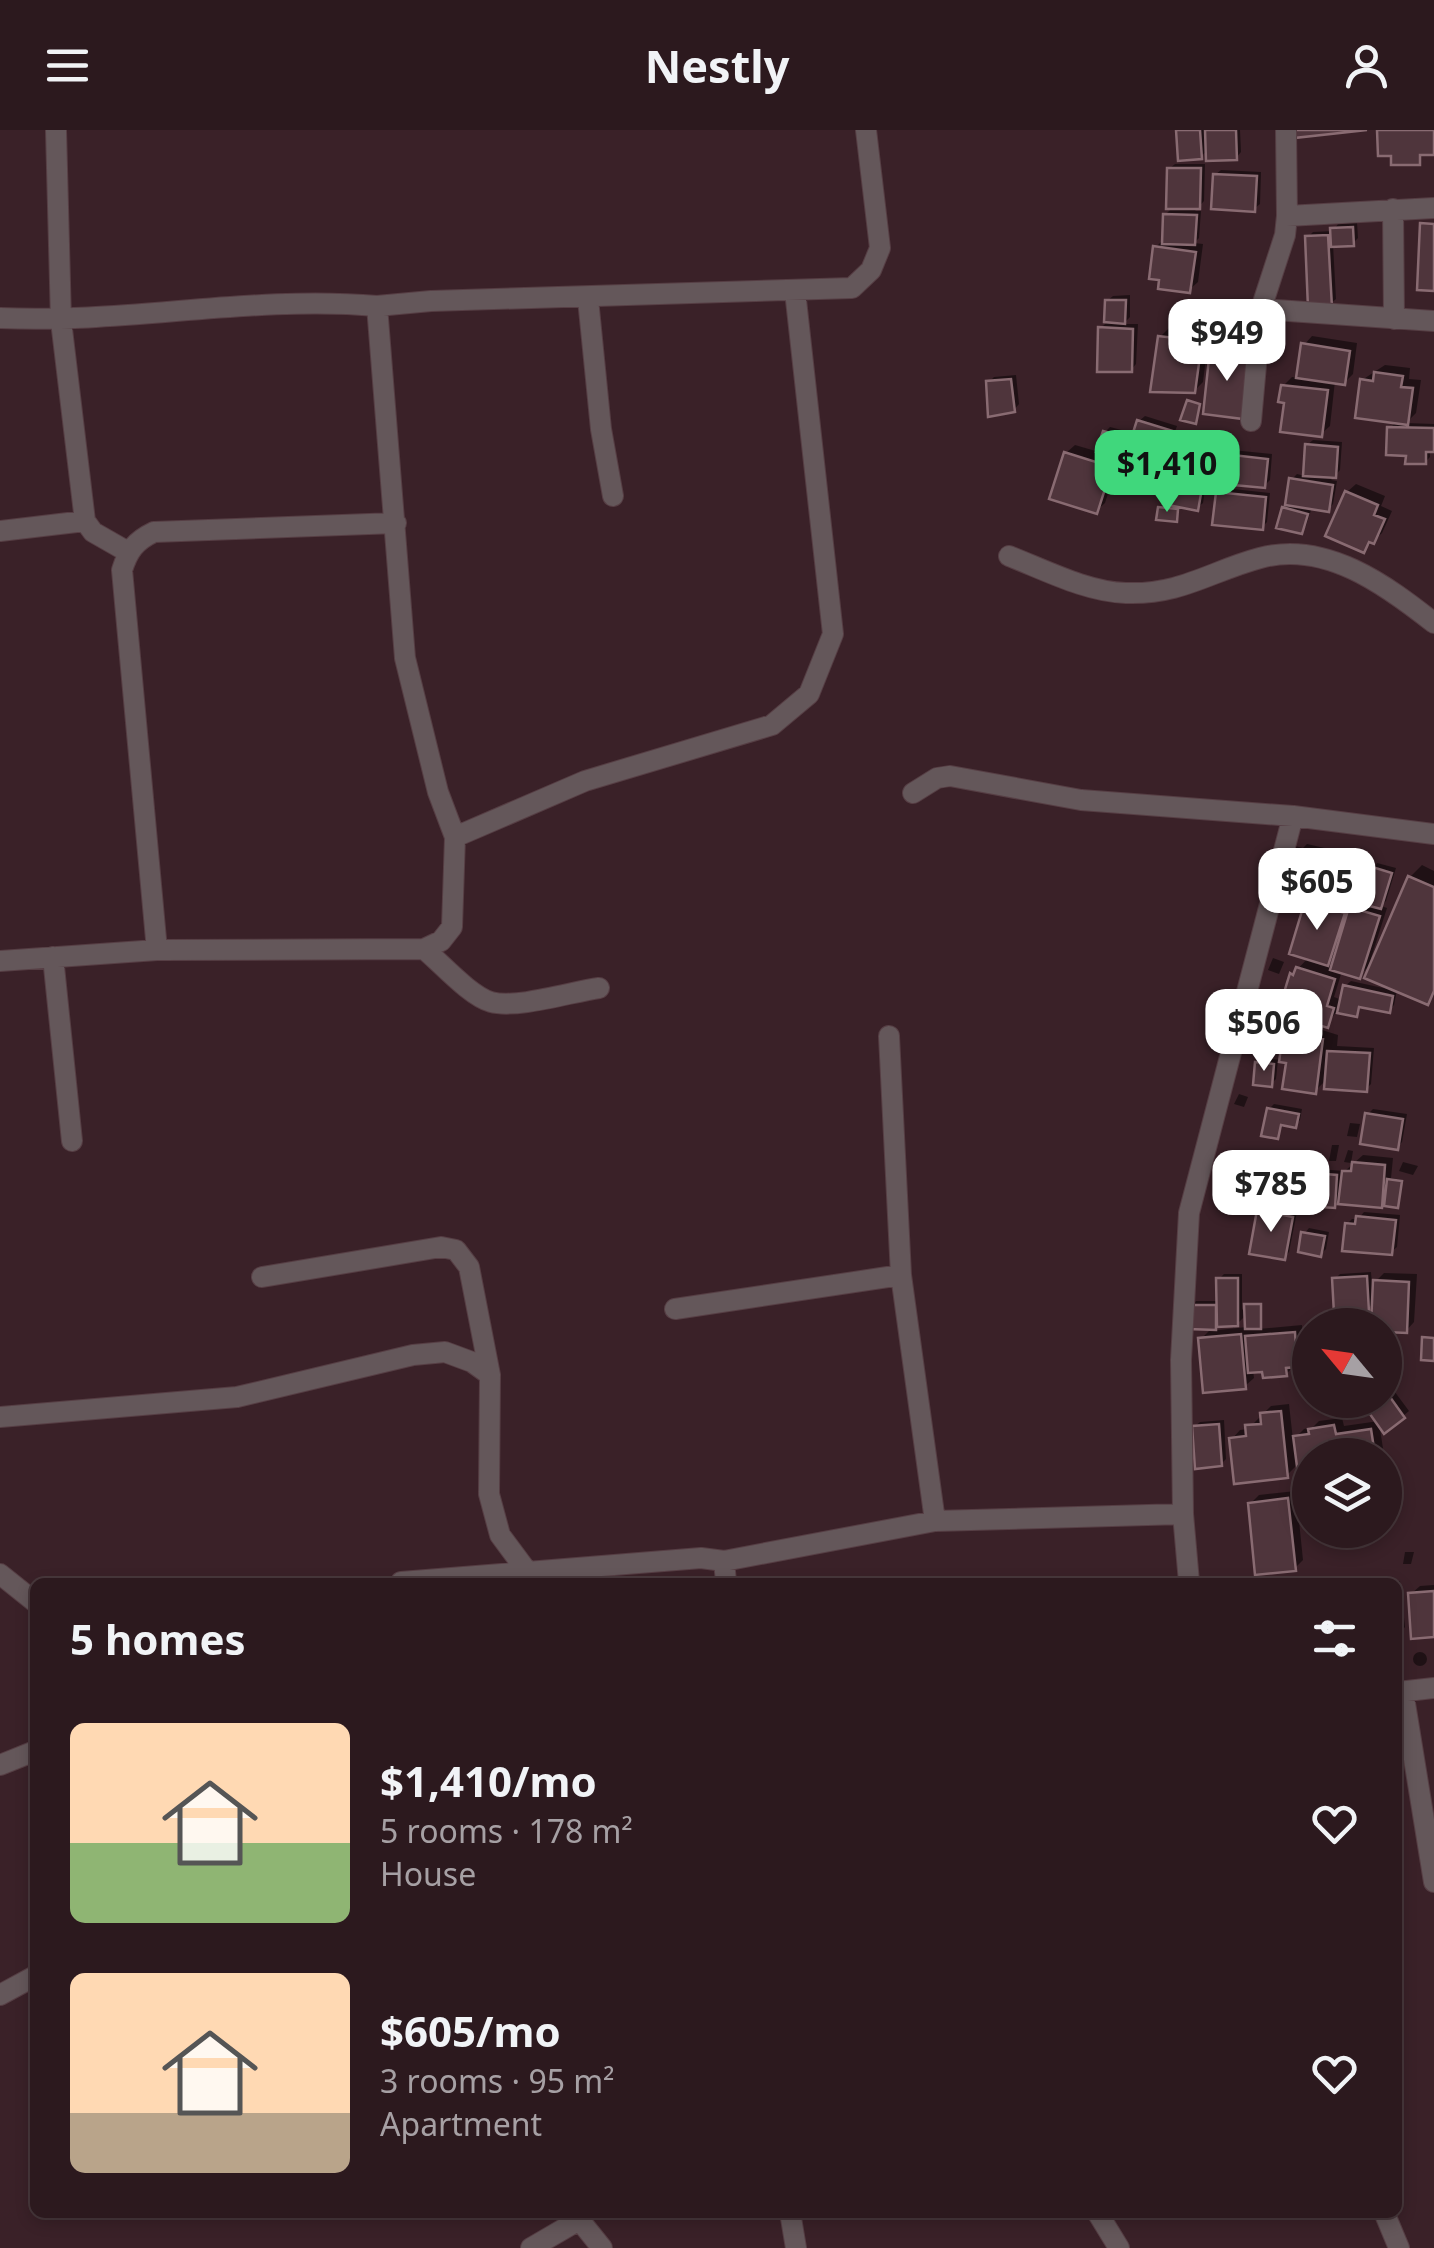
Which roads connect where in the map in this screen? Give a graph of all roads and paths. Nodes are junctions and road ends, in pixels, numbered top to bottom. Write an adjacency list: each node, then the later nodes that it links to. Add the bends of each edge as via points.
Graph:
1 (56, 130): 13 (street)
2 (866, 130): 7 (street, via 880,248 871,270 852,288)
3 (1286, 130): 6 (street)
4 (1434, 208): 5 (street)
5 (1393, 209): 6 (street); 12 (street)
6 (1287, 216): 10 (street)
7 (794, 291): 8 (street); 26 (street, via 833,634 809,694 772,724 585,781)
8 (588, 298): 9 (street); 16 (street)
9 (378, 306): 13 (street, via 224,305); 18 (street)
10 (1261, 309): 12 (street); 15 (street)
11 (0, 318): 13 (street)
12 (1394, 319): 14 (street)
13 (60, 321): 17 (street)
14 (1434, 321)
15 (1251, 421)
16 (613, 496)
17 (85, 521): 19 (street); 20 (street)
18 (396, 523): 20 (street, via 154,532); 26 (street, via 405,658)
19 (0, 532)
20 (128, 552): 28 (street, via 122,570)
21 (1009, 556): 22 (street, via 1124,594 1169,590 1260,557 1298,554 1341,564)
22 (1432, 617)
23 (913, 792): 24 (street, via 950,776 1081,800)
24 (1293, 816): 25 (street); 39 (street, via 1189,1213 1181,1360)
25 (1434, 834)
26 (455, 837): 27 (street, via 452,926)
27 (424, 949): 28 (street); 31 (street, via 492,1002)
28 (156, 950): 29 (street)
29 (53, 957): 30 (street); 33 (street)
30 (0, 961)
31 (599, 988)
32 (890, 1036): 34 (street)
33 (72, 1141)
34 (901, 1275): 36 (street); 40 (street)
35 (262, 1278): 37 (street, via 441,1246 456,1250 469,1267)
36 (674, 1309)
37 (490, 1375): 38 (street, via 445,1352 236,1396); 43 (street, via 489,1494 500,1535)
38 (0, 1417)
39 (1183, 1514): 40 (street); 45 (street)
40 (935, 1521): 41 (street)
41 (725, 1572): 43 (street, via 702,1558)
42 (0, 1574): 46 (street)
43 (529, 1574): 44 (street)
44 (465, 1578)
45 (1189, 1578)
46 (30, 1598)
47 (1434, 1688): 48 (street)
48 (1402, 1691)
49 (1402, 1702): 52 (street)
50 (30, 1754): 51 (street)
51 (0, 1765)
52 (1434, 1882)
53 (30, 1979): 54 (street)
54 (0, 1995)
55 (573, 2218): 60 (street)
56 (578, 2218): 61 (street)
57 (791, 2218): 62 (street)
58 (1101, 2218): 63 (street)
59 (1386, 2218): 64 (street)
60 (531, 2248)
61 (602, 2248)
62 (796, 2248)
63 (1119, 2248)
64 (1399, 2248)

